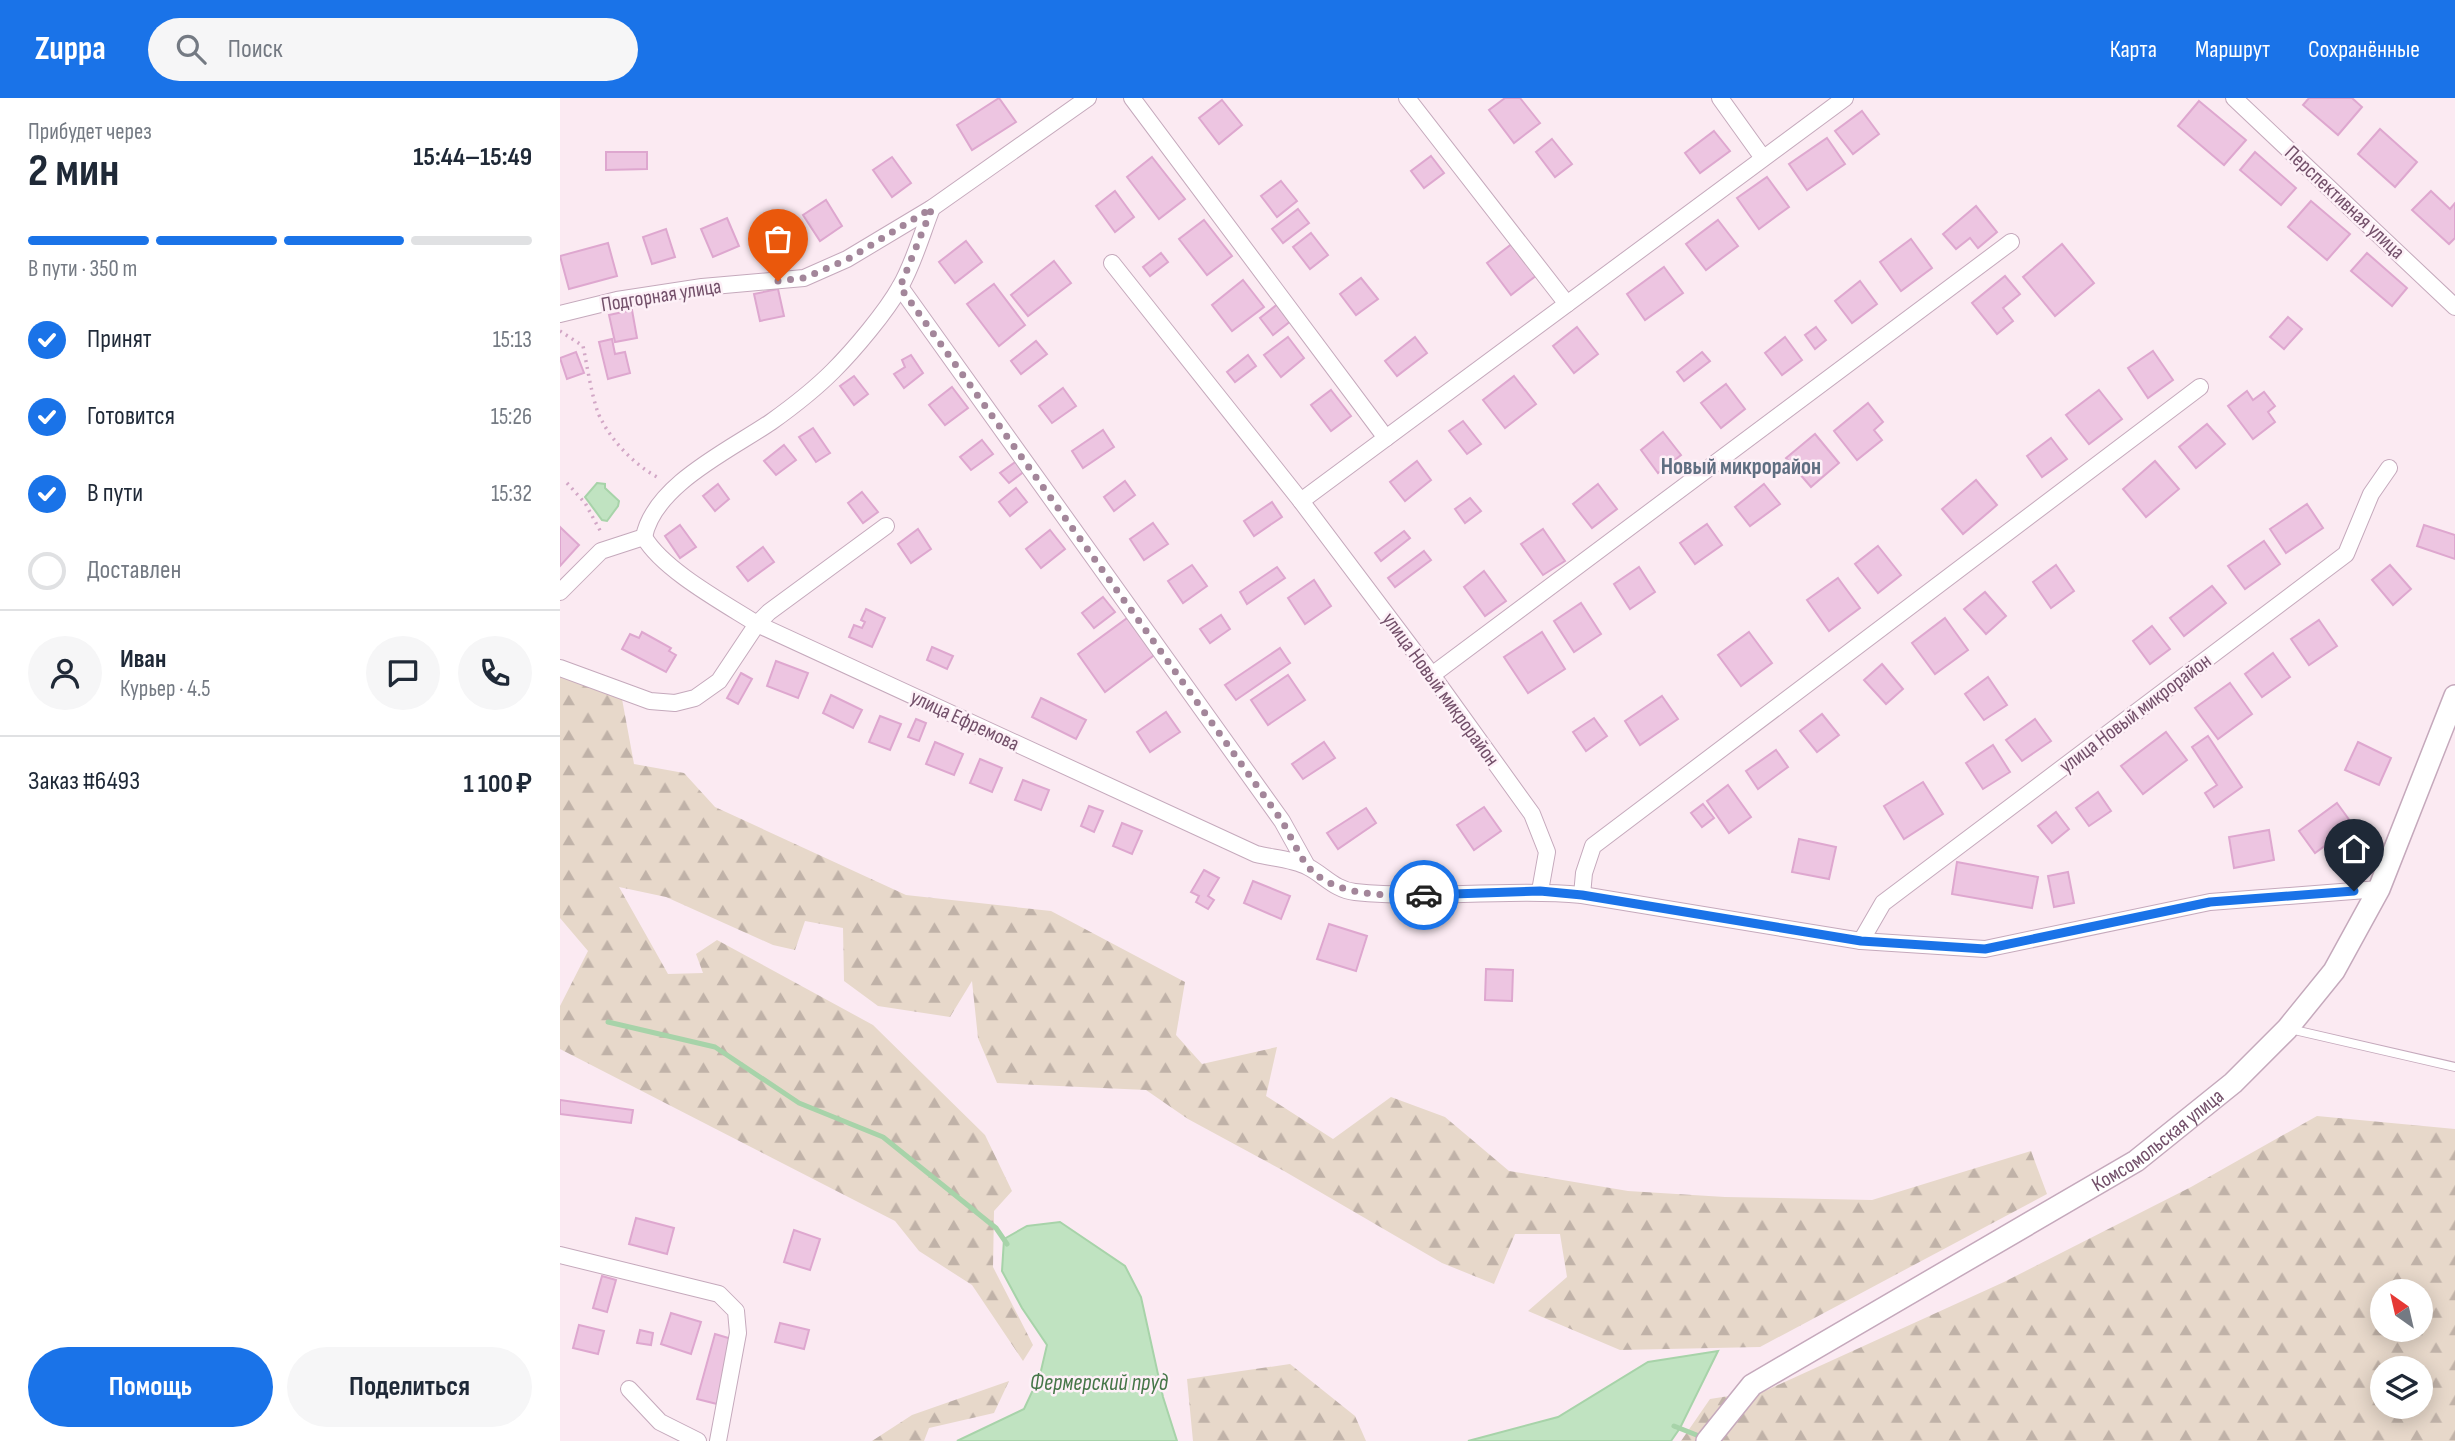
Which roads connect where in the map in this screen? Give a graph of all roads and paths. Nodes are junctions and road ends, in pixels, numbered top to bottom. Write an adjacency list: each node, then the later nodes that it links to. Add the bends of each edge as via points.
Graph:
1 (1088, 98): 8 (street, Подгорная улица)
2 (1132, 98): 17 (street)
3 (1406, 98): 12 (street)
4 (1720, 98): 7 (street)
5 (1845, 98): 7 (street)
6 (2234, 98): 13 (street, Перспективная улица)
7 (1763, 159): 12 (street)
8 (932, 208): 11 (street); 14 (street, Подгорная улица, via 848,259 804,278 702,287)
9 (2011, 242): 28 (street)
10 (1112, 263): 21 (street, улица Новый микрорайон)
11 (900, 287): 20 (street, via 832,372 774,420); 30 (street, улица Ефремова, via 1282,821)
12 (1567, 304): 17 (street)
13 (2455, 307)
14 (560, 314)
15 (560, 331): 20 (path, via 583,346 601,420 649,473)
16 (2200, 387): 33 (street, via 1592,846)
17 (1386, 438): 21 (street)
18 (2389, 468): 34 (street, улица Новый микрорайон, via 2371,494 2346,554 1883,903)
19 (567, 483): 24 (path)
20 (675, 486): 23 (street, via 646,522)
21 (1301, 501): 28 (street, улица Новый микрорайон)
22 (886, 526): 26 (street)
23 (643, 537): 24 (street); 26 (street, улица Ефремова, via 696,585)
24 (610, 548): 25 (street, via 601,551)
25 (560, 592)
26 (757, 624): 27 (street, via 719,681 695,698 675,703 650,701); 30 (street, улица Ефремова, via 1256,854)
27 (560, 668)
28 (1432, 676): 32 (street, улица Новый микрорайон, via 1532,814 1547,852)
29 (2455, 696): 31 (street, Комсомольская улица)
30 (1307, 866): 32 (street, улица Ефремова, via 1352,892)
31 (2379, 889): 34 (street, улица Ефремова, via 2210,902 1985,949); 35 (street, Комсомольская улица, via 2334,971)
32 (1540, 891): 33 (street, улица Ефремова)
33 (1582, 895): 34 (street, улица Ефремова)
34 (1861, 941)
35 (2287, 1029): 36 (lane); 43 (street, Комсомольская улица, via 2233,1083 2136,1161 1752,1385)
36 (2455, 1067)
37 (560, 1255): 42 (street, via 719,1294 736,1311 738,1332)
38 (629, 1389): 39 (street)
39 (660, 1422): 40 (street); 41 (street)
40 (661, 1441)
41 (698, 1441)
42 (718, 1441)
43 (1707, 1441)

